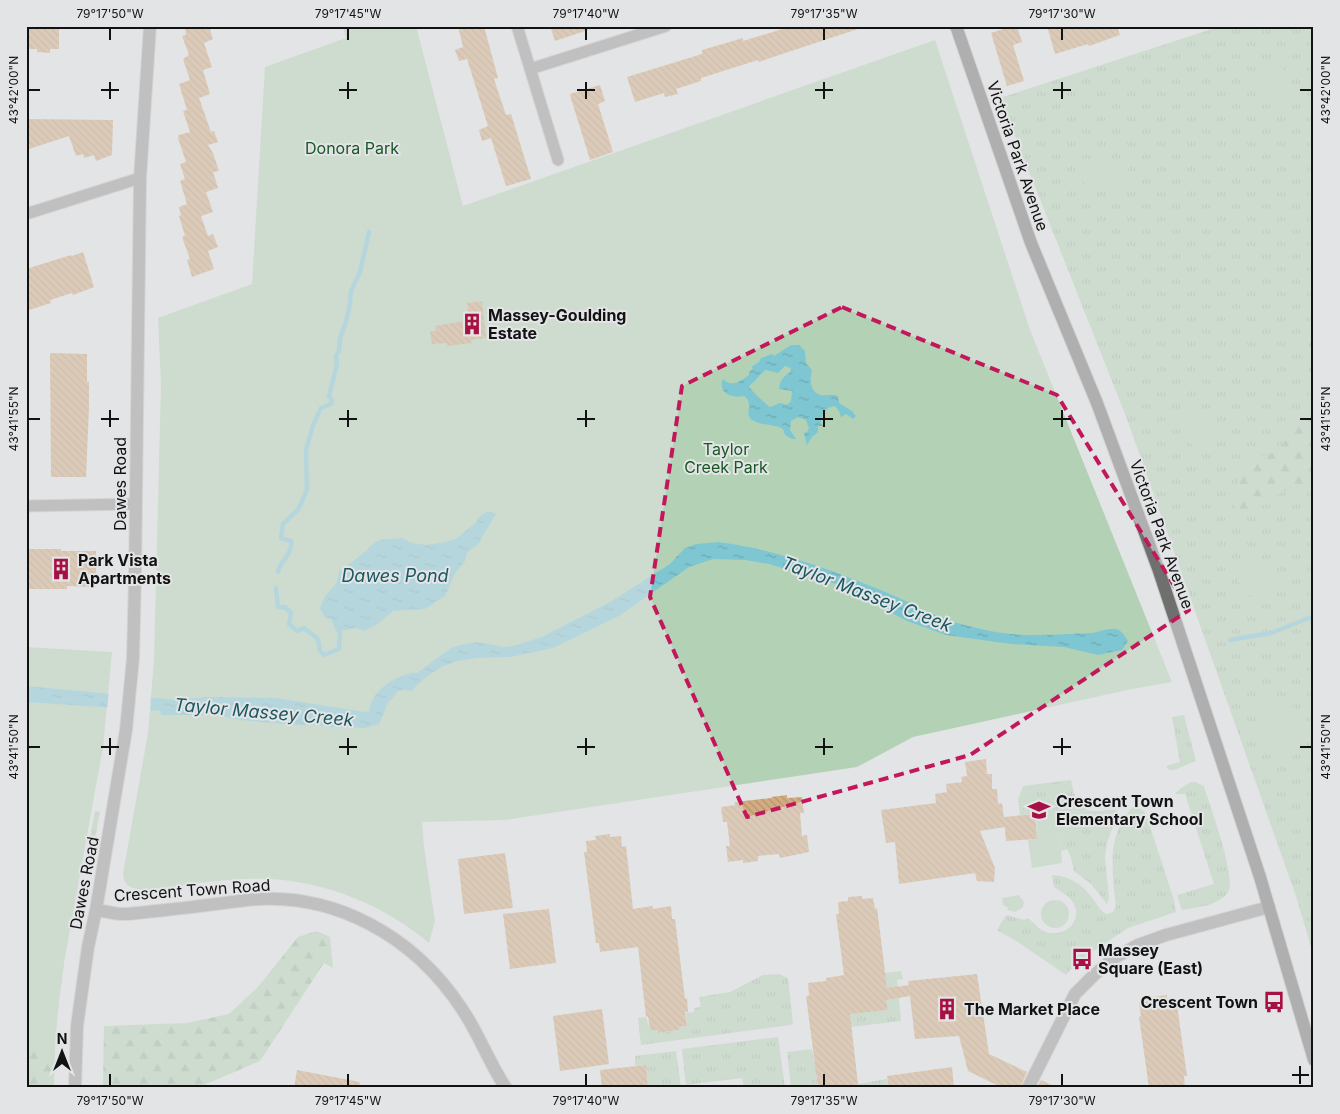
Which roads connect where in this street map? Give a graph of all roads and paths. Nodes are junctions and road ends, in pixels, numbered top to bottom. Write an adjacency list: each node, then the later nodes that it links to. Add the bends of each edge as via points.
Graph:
1 (150, 26): 7 (street, Dawes Road)
2 (517, 26): 5 (street)
3 (666, 26): 5 (street)
4 (956, 26): 11 (main road, Victoria Park Avenue, via 1031,243 1097,403 1159,571)
5 (530, 69): 6 (street)
6 (558, 160)
7 (140, 178): 8 (street); 9 (street, Dawes Road)
8 (26, 214)
9 (136, 504): 10 (street); 12 (street, Dawes Road, via 132,658 126,730)
10 (26, 506)
11 (1269, 907): 13 (main road, Victoria Park Avenue); 16 (street, via 1166,935 1114,958 1075,994)
12 (96, 910): 14 (street, Dawes Road, via 77,1026); 15 (street, Crescent Town Road, via 122,914 275,900 310,903 356,916 383,931 434,972 472,1024)
13 (1314, 1060)
14 (75, 1088)
15 (506, 1088)
16 (1028, 1088)

